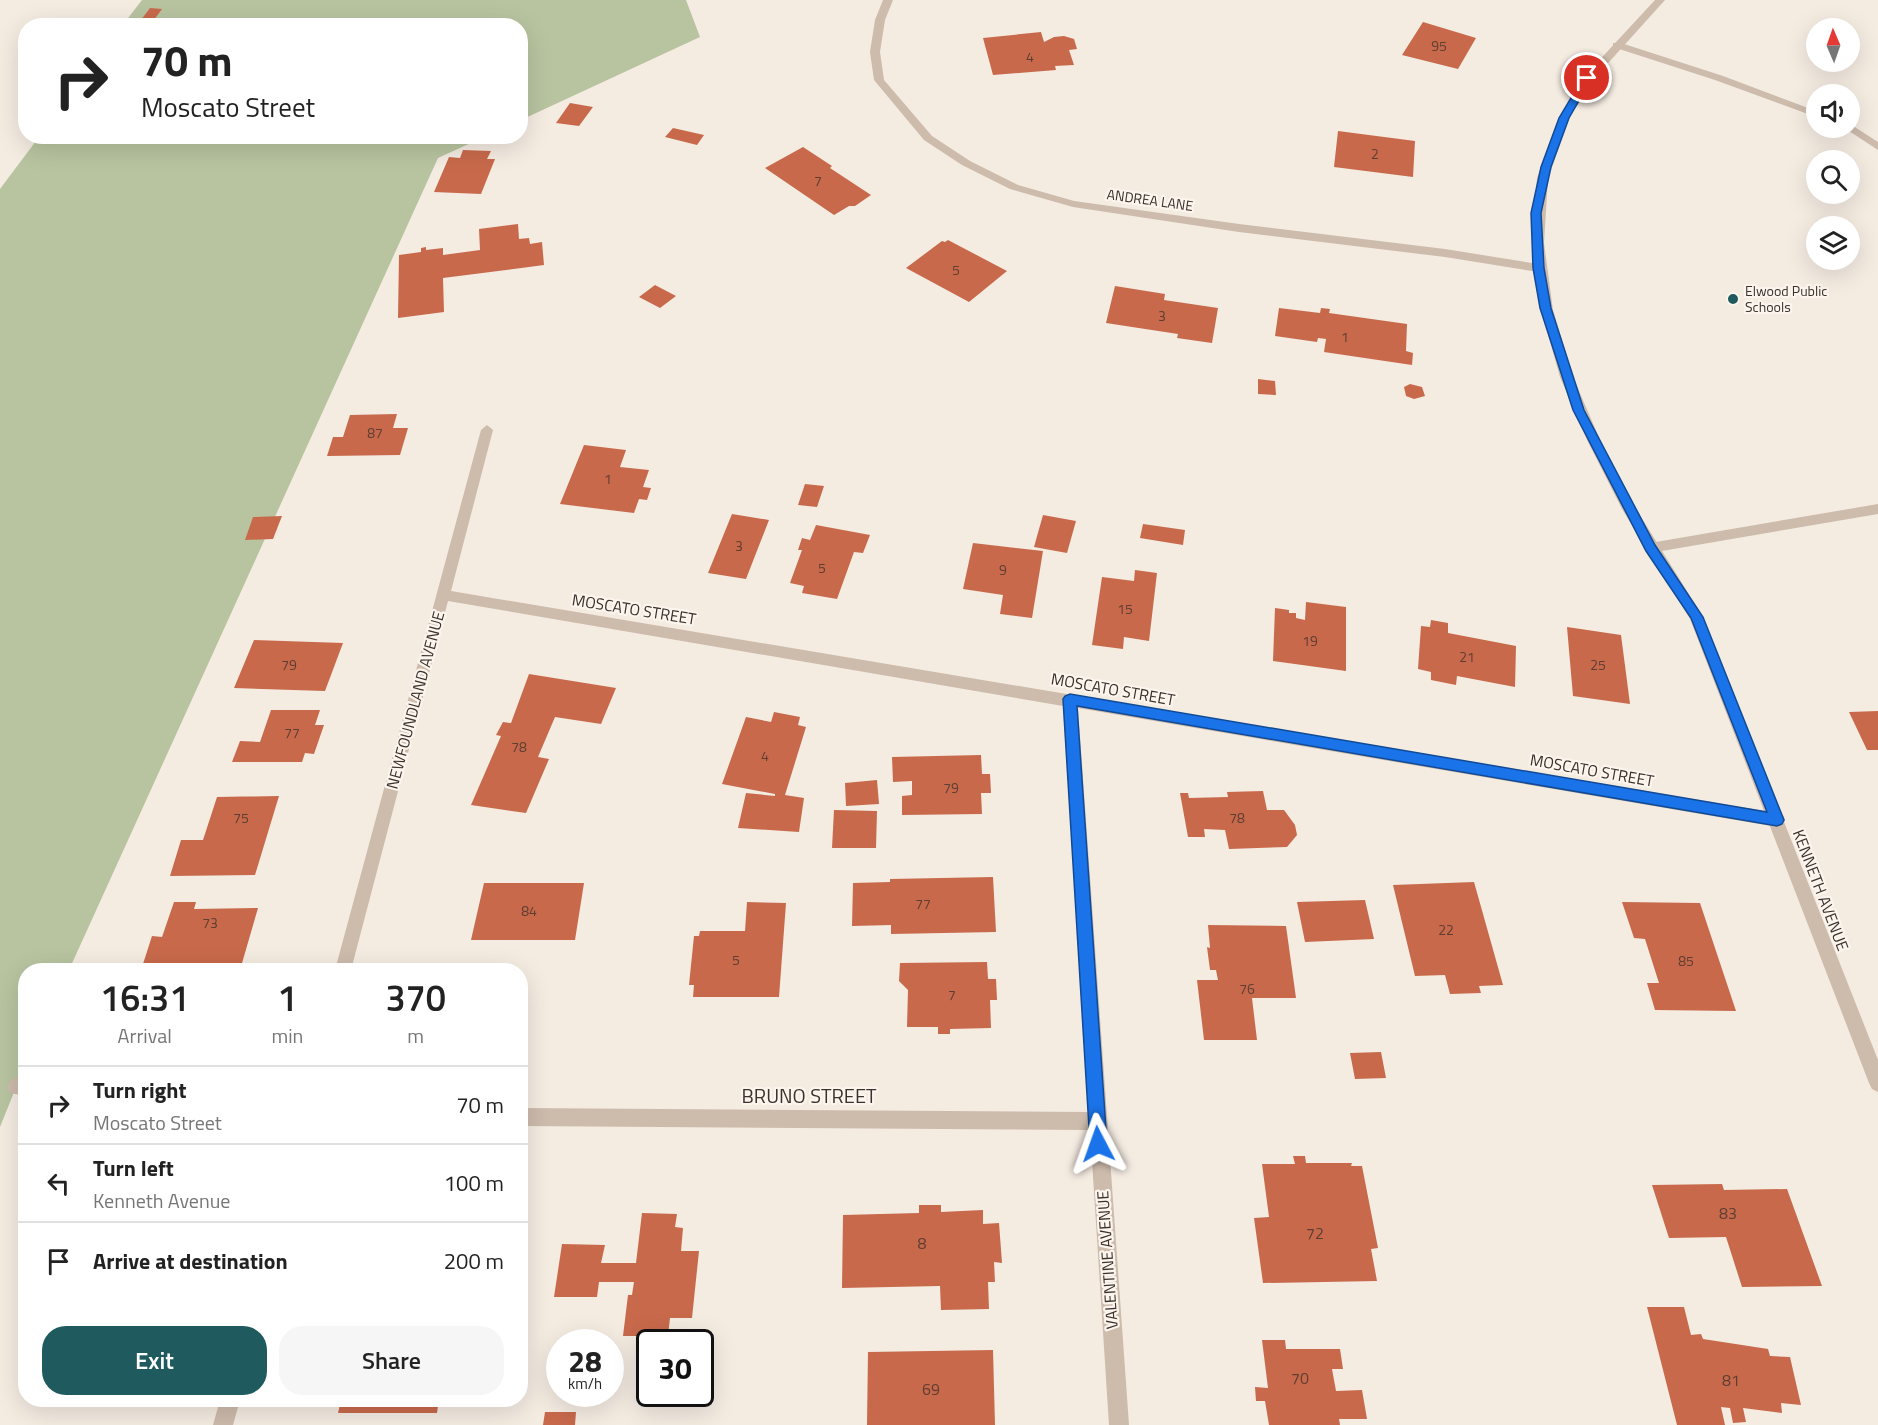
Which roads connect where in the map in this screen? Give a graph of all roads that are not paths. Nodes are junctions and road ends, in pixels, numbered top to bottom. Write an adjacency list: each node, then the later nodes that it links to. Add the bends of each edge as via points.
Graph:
1 (888, 0): 7 (street, ANDREA LANE, via 875,52 879,80 928,138 966,164 1014,187 1073,204)
2 (1660, 0): 3 (street, KENNETH AVENUE)
3 (1617, 45): 4 (street); 7 (street, KENNETH AVENUE, via 1587,78 1564,118 1546,167 1536,213)
4 (1806, 110)
5 (1860, 134): 6 (street)
6 (1878, 147)
7 (1538, 268): 10 (street, KENNETH AVENUE, via 1545,308 1579,410)
8 (487, 430): 11 (street, NEWFOUNDLAND AVENUE)
9 (1878, 508): 10 (street)
10 (1650, 548): 13 (street, KENNETH AVENUE, via 1696,617)
11 (443, 595): 12 (street, MOSCATO STREET); 14 (street, NEWFOUNDLAND AVENUE)
12 (1070, 699): 13 (street, MOSCATO STREET); 17 (street, VALENTINE AVENUE)
13 (1777, 820): 15 (street, KENNETH AVENUE)
14 (345, 963)
15 (1878, 1083)
16 (528, 1117): 17 (street, BRUNO STREET)
17 (1097, 1121): 20 (street, VALENTINE AVENUE)
18 (228, 1407): 19 (street)
19 (223, 1425)
20 (1119, 1425)

